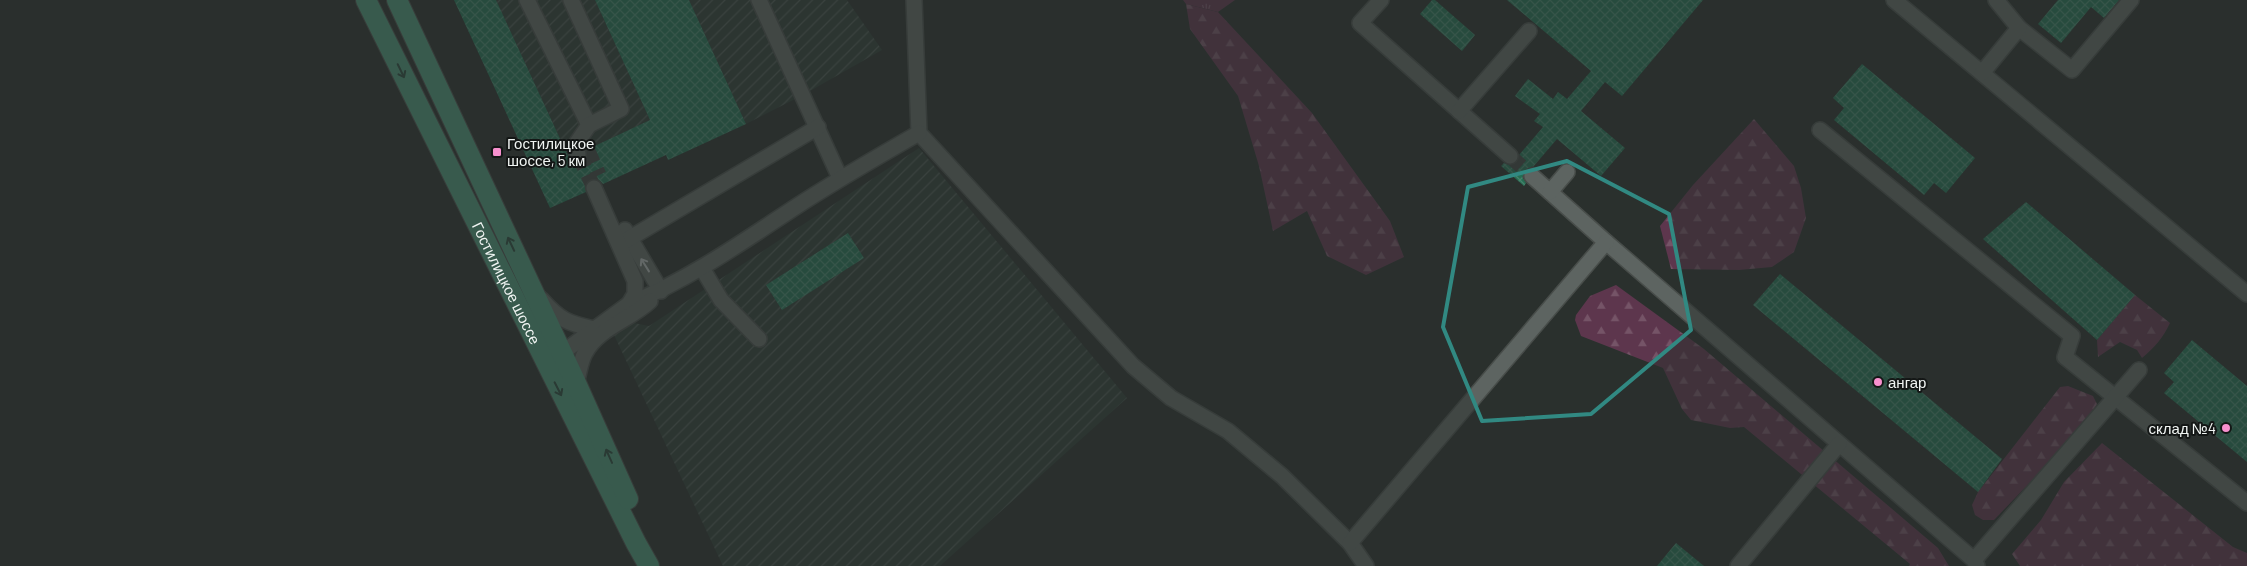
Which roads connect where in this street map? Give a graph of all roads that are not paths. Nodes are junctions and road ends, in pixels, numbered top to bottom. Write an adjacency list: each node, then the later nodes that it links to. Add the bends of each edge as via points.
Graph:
1 (366, 0): 33 (main road, Гостилицкое шоссе, one-way to 33)
2 (397, 0): 27 (main road, Гостилицкое шоссе, one-way to 2)
3 (527, 0): 4 (street, via 584,141 621,109)
4 (571, 0)
5 (759, 0): 15 (street)
6 (914, 0): 17 (street)
7 (1381, 0): 14 (street, via 1360,23)
8 (1996, 0): 11 (street)
9 (2131, 0): 11 (street, via 2072,70)
10 (1899, 2): 13 (street)
11 (2019, 28): 13 (street)
12 (1530, 31): 14 (street)
13 (1982, 73): 29 (street)
14 (1459, 111): 18 (street)
15 (818, 127): 21 (street); 24 (street)
16 (1820, 130): 36 (street, via 2072,336 2065,357)
17 (919, 133): 21 (street); 39 (street, via 1133,366 1171,398 1228,431 1282,476)
18 (1510, 156)
19 (1567, 172): 23 (street)
20 (1532, 176): 23 (street)
21 (840, 178): 26 (street)
22 (599, 186): 24 (street)
23 (1550, 192): 25 (street)
24 (624, 241): 28 (street, one-way to 24); 30 (street, via 635,281 635,294)
25 (1606, 242): 37 (street); 39 (street)
26 (702, 268): 28 (street); 32 (street, via 721,300)
27 (532, 288): 31 (street, via 553,313 569,324); 33 (main road, Гостилицкое шоссе)
28 (661, 291): 30 (street); 35 (street, via 642,308 597,337 584,354)
29 (2247, 294)
30 (629, 304): 31 (street)
31 (594, 329): 33 (street)
32 (759, 338)
33 (554, 359): 35 (main road, Гостилицкое шоссе); 41 (main road, Гостилицкое шоссе, one-way to 41)
34 (2139, 370): 36 (street)
35 (576, 383): 42 (main road, Гостилицкое шоссе, one-way to 35)
36 (2116, 398): 38 (street); 40 (street)
37 (1839, 444): 40 (street); 44 (street)
38 (2247, 503)
39 (1350, 543): 43 (street)
40 (1975, 563)
41 (649, 566)
42 (654, 566)
43 (1366, 566)
44 (1738, 566)

